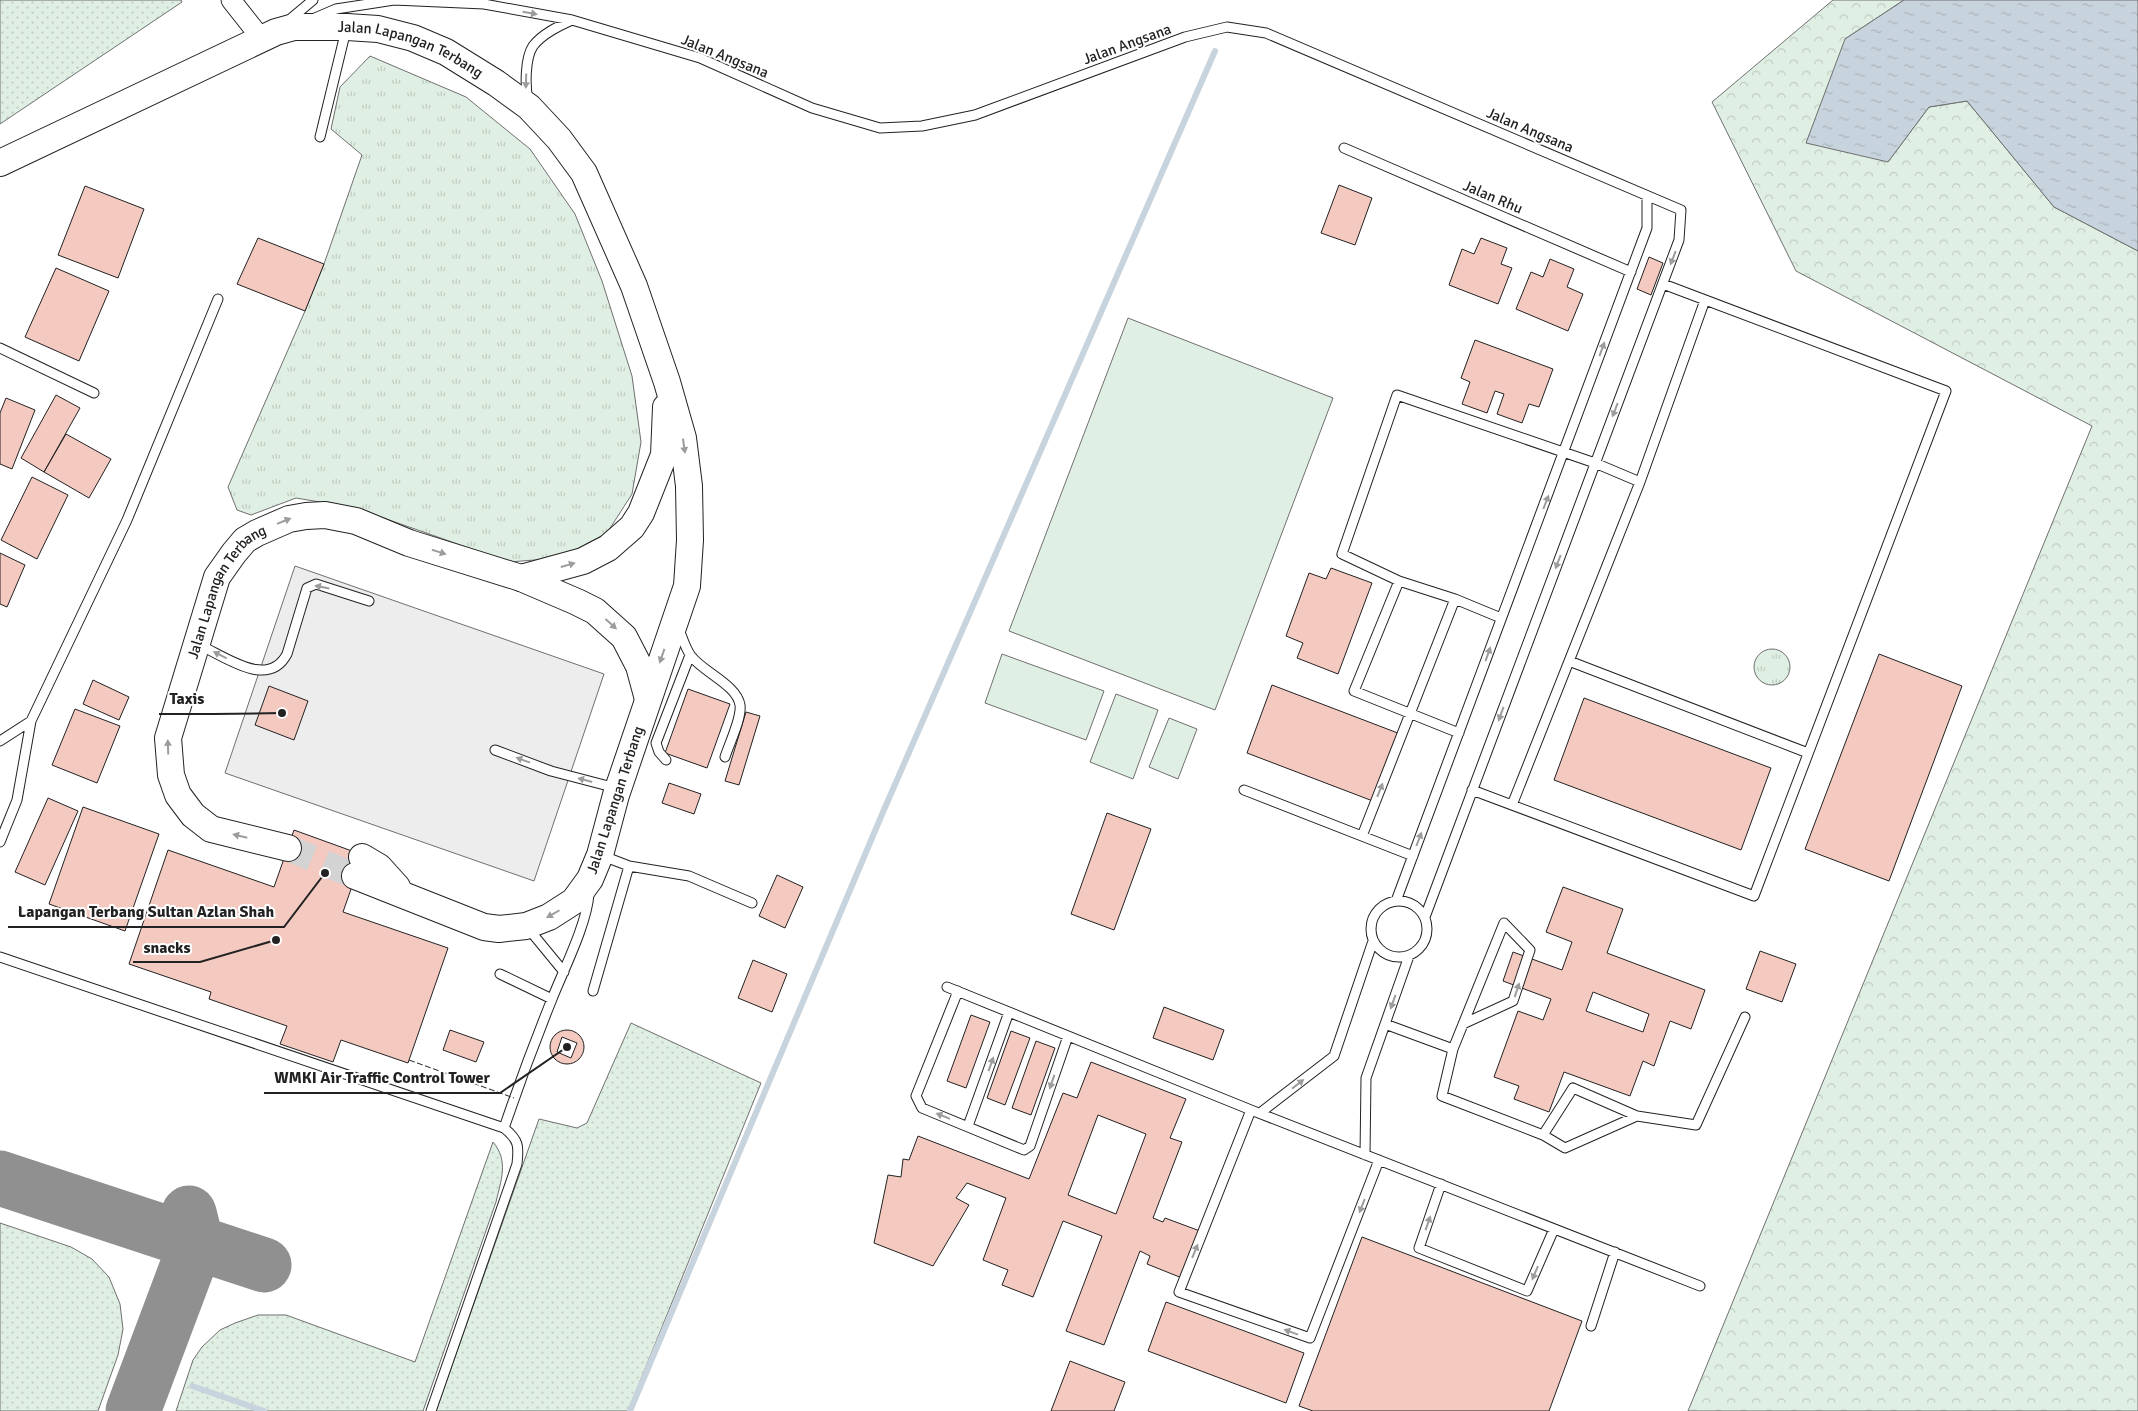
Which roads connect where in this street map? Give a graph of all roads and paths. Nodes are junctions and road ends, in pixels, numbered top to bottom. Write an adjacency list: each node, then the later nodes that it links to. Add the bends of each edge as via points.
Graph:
1 (231, 0): 5 (street)
2 (312, 0): 5 (lane)
3 (572, 20): 5 (lane, Jalan Angsana, one-way to 3, via 336,9 394,0 484,4); 6 (lane, one-way to 6, via 555,27 533,46 527,69); 10 (lane, Jalan Angsana, via 700,58 812,108 880,128 922,126 976,115 1185,37 1227,27 1266,33)
4 (347, 27): 5 (street, Jalan Lapangan Terbang); 6 (street, Jalan Lapangan Terbang, via 378,29 413,38 446,52); 7 (lane)
5 (277, 33): 9 (street, Jalan Lapangan Terbang)
6 (529, 107): 16 (street, Jalan Lapangan Terbang, via 559,139 584,173 634,286)
7 (320, 137)
8 (1344, 148): 11 (lane, Jalan Rhu)
9 (0, 163)
10 (1647, 196): 11 (lane, via 1647,228); 12 (lane, Jalan Angsana, one-way to 12, via 1681,210 1679,240)
11 (1631, 272): 18 (lane, one-way to 11)
12 (1663, 284): 14 (lane); 19 (lane, one-way to 19)
13 (218, 298): 32 (lane, via 127,520)
14 (1706, 300): 20 (lane); 36 (lane, via 1946,391)
15 (0, 348): 17 (lane)
16 (667, 382): 21 (street, Jalan Lapangan Terbang, one-way to 16, via 583,560 608,548 632,527 641,513 664,455); 25 (street, Jalan Lapangan Terbang, one-way to 25, via 683,438 689,486 687,586)
17 (94, 392)
18 (1564, 452): 19 (lane); 22 (lane, via 1398,395 1342,554); 26 (lane, one-way to 18)
19 (1595, 463): 20 (lane); 41 (lane, one-way to 41)
20 (1640, 482): 29 (lane)
21 (521, 578): 27 (street, Jalan Lapangan Terbang, one-way to 21, via 217,578 234,553 245,540 289,519 325,515 356,521 409,543); 30 (street, Jalan Lapangan Terbang, one-way to 30, via 595,611 612,624 633,652)
22 (1399, 581): 23 (lane); 31 (lane, via 1354,691)
23 (1456, 599): 26 (lane); 31 (lane)
24 (368, 601): 27 (lane, one-way to 27, via 316,584 307,588 287,654 282,663 263,672)
25 (675, 618): 28 (lane); 30 (street, Jalan Lapangan Terbang, one-way to 30)
26 (1502, 618): 33 (lane, one-way to 26)
27 (196, 643): 45 (street, Jalan Lapangan Terbang, one-way to 27, via 211,829 193,815 178,795 171,775 168,738)
28 (690, 655): 37 (lane, via 734,691 740,704 740,714); 38 (lane, via 656,743)
29 (1569, 661): 36 (lane); 42 (lane)
30 (648, 699): 39 (street, Jalan Lapangan Terbang)
31 (1410, 714): 33 (lane); 43 (lane, one-way to 31)
32 (31, 721): 34 (lane); 44 (lane, via 17,800)
33 (1459, 733): 47 (lane, one-way to 33)
34 (0, 741)
35 (495, 750): 39 (lane, one-way to 35)
36 (1808, 753): 42 (lane, via 1754,896)
37 (724, 757)
38 (666, 760)
39 (618, 789): 46 (street, Jalan Lapangan Terbang)
40 (1244, 790): 43 (lane)
41 (1472, 790): 42 (lane); 53 (lane)
42 (1512, 805)
43 (1362, 836): 47 (lane)
44 (0, 842)
45 (282, 842)
46 (600, 855): 49 (lane); 50 (street, Jalan Lapangan Terbang)
47 (1413, 856): 51 (lane)
48 (358, 866): 54 (street, Jalan Lapangan Terbang, via 406,897 484,927)
49 (629, 866): 52 (lane, via 689,876); 61 (lane)
50 (590, 879): 54 (street, Jalan Lapangan Terbang, one-way to 54, via 574,901 550,917); 58 (lane, via 586,908)
51 (1396, 901): 53 (lane, via 1413,904); 55 (lane, via 1379,908 1371,923)
52 (752, 903)
53 (1425, 917): 56 (lane, via 1427,932 1422,947)
54 (526, 926): 58 (lane)
55 (1373, 941): 56 (lane, via 1382,952 1395,958); 70 (lane, one-way to 55, via 1334,1056)
56 (1409, 956): 66 (lane, one-way to 66)
57 (0, 957): 73 (lane)
58 (564, 972): 63 (lane)
59 (500, 974): 63 (lane)
60 (947, 987): 62 (lane)
61 (593, 991)
62 (958, 991): 64 (lane); 72 (lane, one-way to 62, via 922,1108 916,1096)
63 (552, 999): 73 (lane)
64 (1009, 1012): 68 (lane); 72 (lane, one-way to 64)
65 (1745, 1017): 71 (lane, via 1696,1125)
66 (1385, 1024): 69 (lane); 75 (lane, via 1366,1078)
67 (1463, 1024): 67 (lane, one-way to 67, via 1513,1001 1530,950 1504,923); 69 (lane)
68 (1068, 1036): 70 (lane); 72 (lane, one-way to 72, via 1030,1146 1024,1150)
69 (1453, 1049): 74 (lane, via 1442,1096)
70 (1255, 1112): 75 (lane); 76 (lane, one-way to 70, via 1310,1338 1179,1292)
71 (1637, 1116): 74 (lane, via 1565,1148); 74 (lane, via 1573,1088)
72 (968, 1126)
73 (504, 1128): 82 (lane, via 513,1135 519,1147 517,1164)
74 (1543, 1135)
75 (1366, 1155): 76 (lane)
76 (1379, 1160): 77 (lane)
77 (1441, 1184): 78 (lane); 78 (lane, one-way to 77, via 1527,1291 1419,1248)
78 (1554, 1229): 79 (lane)
79 (1615, 1252): 80 (lane); 81 (lane)
80 (1700, 1286)
81 (1591, 1326)
82 (431, 1411)

